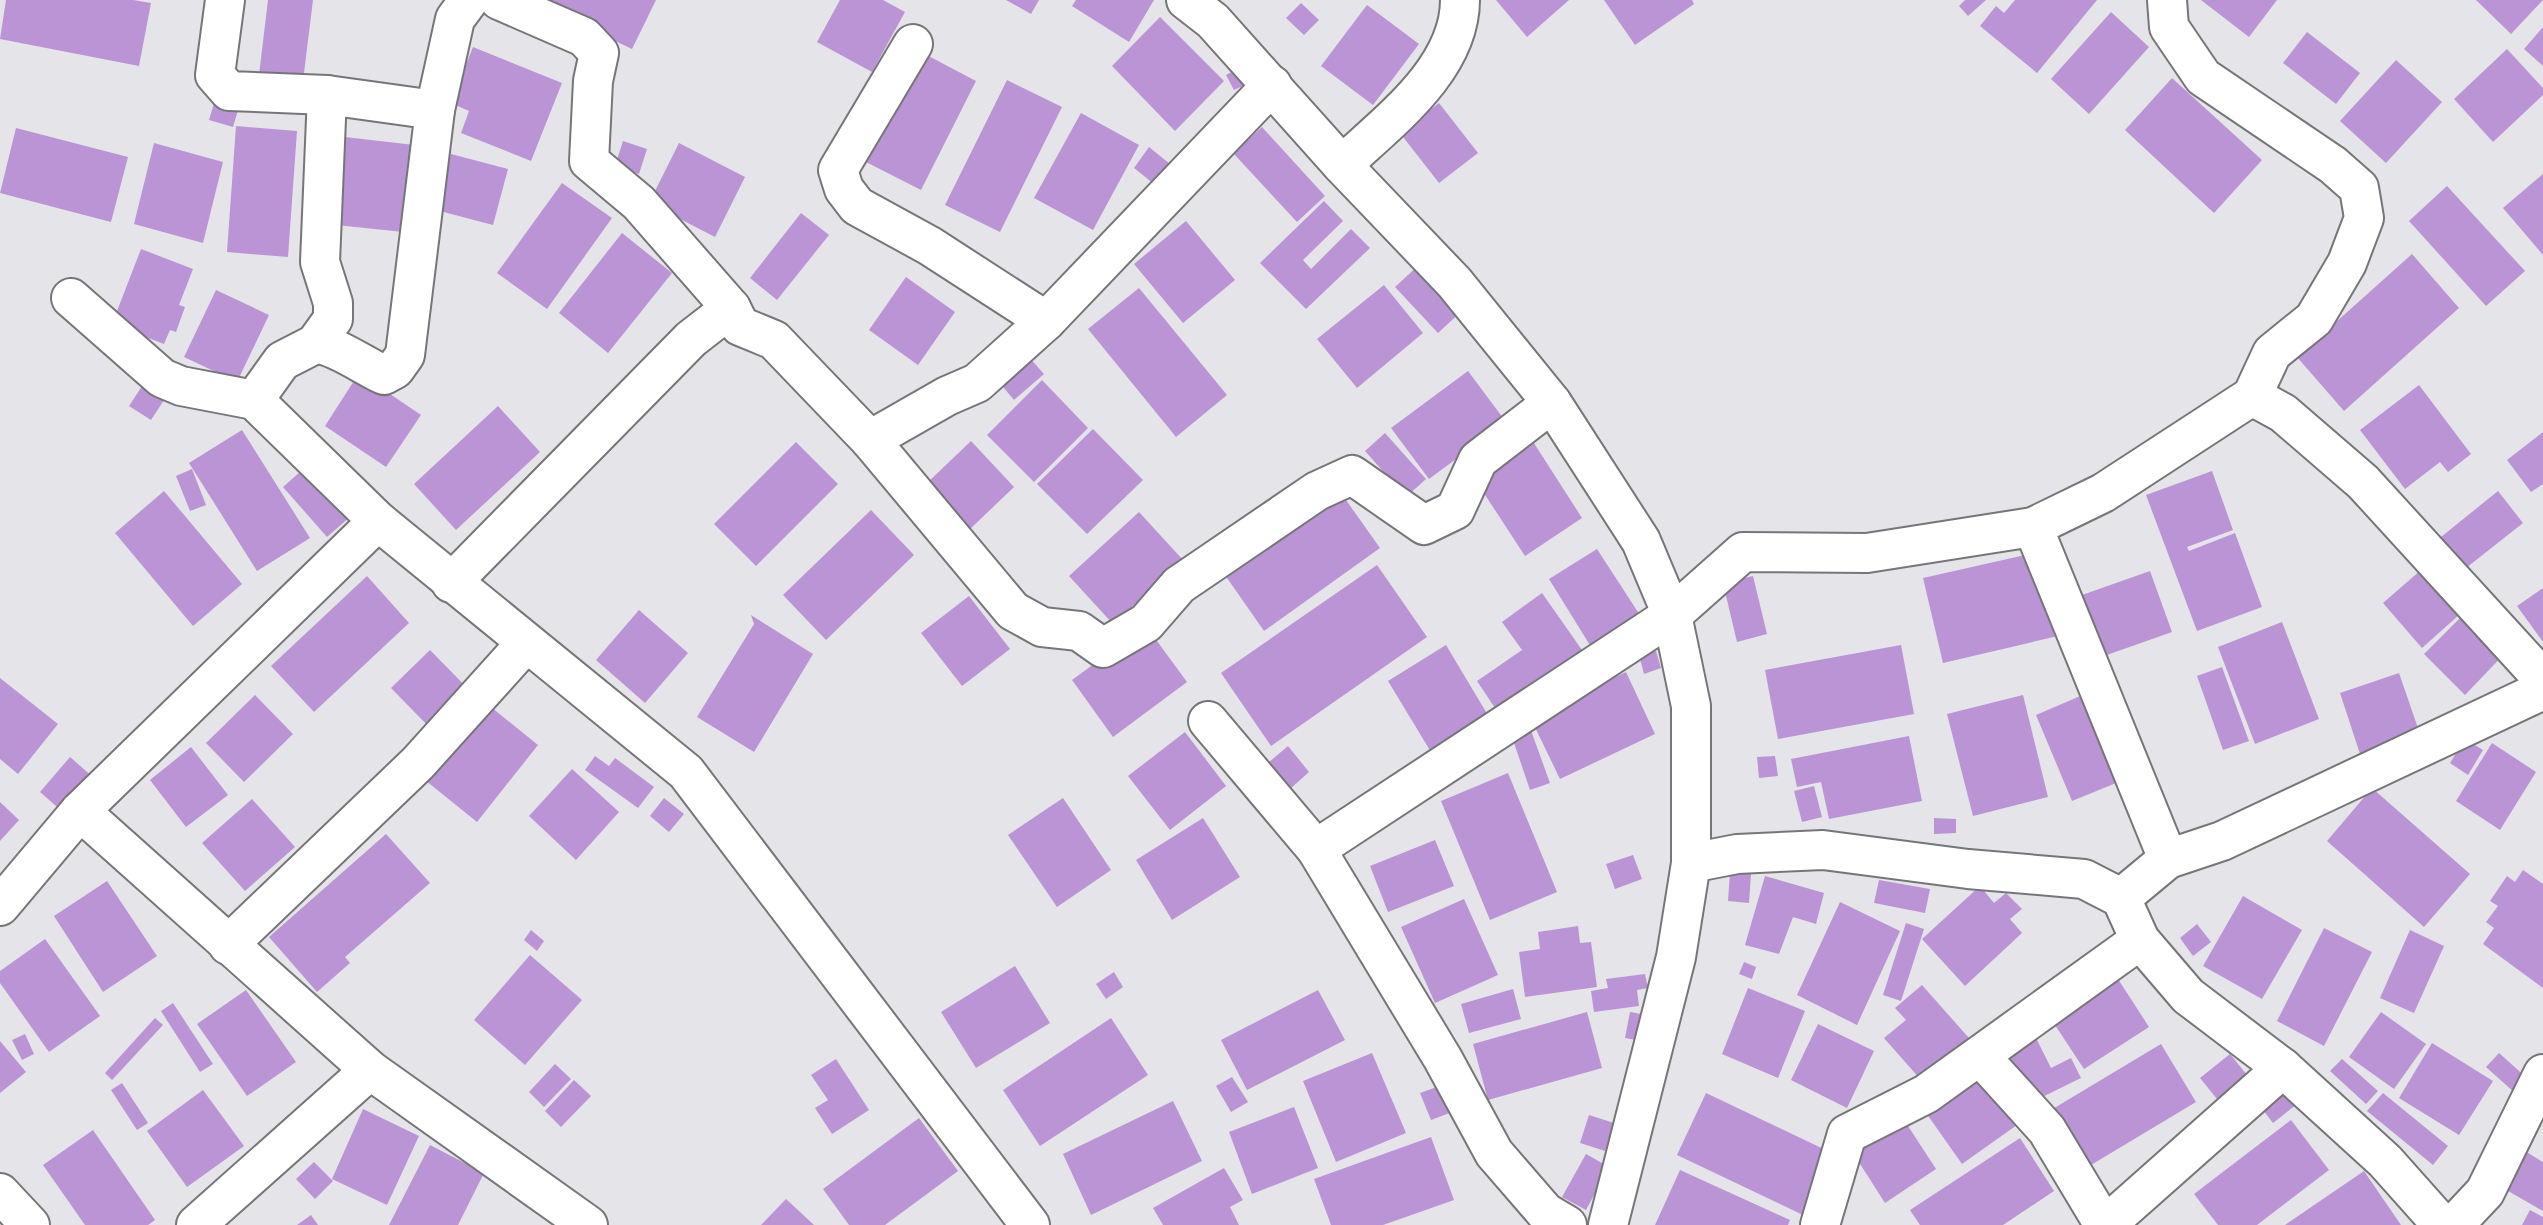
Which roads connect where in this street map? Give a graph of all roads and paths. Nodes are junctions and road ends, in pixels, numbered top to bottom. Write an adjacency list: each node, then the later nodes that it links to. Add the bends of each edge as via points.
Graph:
1 (225, 0): 9 (street, via 215,75 221,85 229,91)
2 (469, 0): 10 (street, via 455,19)
3 (499, 0): 13 (street, via 584,37 599,53 589,161 639,203)
4 (1460, 0): 11 (street, via 1458,29 1434,74)
5 (2167, 0): 16 (street, via 2169,27 2203,77 2333,165 2359,188 2364,218 2347,263 2314,319 2272,354)
6 (1210, 7): 8 (street)
7 (913, 44): 14 (street, via 838,170 844,189 857,206 942,253)
8 (1272, 85): 11 (street); 14 (street)
9 (327, 95): 10 (street); 15 (street, via 320,261 333,319)
10 (435, 110): 15 (street, via 405,355 384,375 329,344)
11 (1342, 164): 18 (street, via 1454,282)
12 (71, 298): 17 (street, via 162,378)
13 (731, 308): 19 (street, via 740,326 774,340); 22 (street, via 691,339)
14 (1046, 321): 19 (street, via 977,383)
15 (315, 344): 17 (street, via 282,361)
16 (2252, 396): 21 (street, via 2103,493); 25 (street, via 2283,413 2363,482)
17 (254, 400): 20 (street)
18 (1552, 403): 19 (street, via 1478,460 1455,510 1424,525 1352,475 1317,491 1179,585 1146,623 1103,648 1079,631 1042,626 1013,611); 23 (street, via 1642,541)
19 (870, 440)
20 (378, 521): 22 (street); 28 (street)
21 (2033, 527): 23 (street, via 1867,552 1743,552); 30 (street)
22 (452, 583): 24 (street)
23 (1672, 615): 29 (street); 31 (street, via 1690,706)
24 (526, 643): 35 (street, via 418,763); 44 (street, via 686,772)
25 (2543, 678)
26 (2543, 690): 30 (street, via 2222,841)
27 (1208, 721): 29 (street)
28 (80, 811): 33 (street); 35 (street)
29 (1316, 849): 45 (street, via 1494,1153 1545,1212)
30 (2168, 859): 32 (street)
31 (1691, 863): 32 (street, via 1737,854 1823,850 2084,879); 46 (street, via 1676,957)
32 (2121, 898): 34 (street)
33 (0, 906)
34 (2140, 940): 36 (street); 37 (street, via 2188,996)
35 (228, 946): 38 (street)
36 (1980, 1056): 47 (street, via 1926,1094 1847,1134); 48 (street, via 2047,1130)
37 (2283, 1068): 48 (street); 49 (street, via 2385,1161)
38 (370, 1070): 42 (street); 43 (street)
39 (2543, 1074): 50 (street, via 2486,1192)
40 (0, 1193): 41 (street)
41 (30, 1225)
42 (196, 1225)
43 (588, 1225)
44 (1030, 1225)
45 (1567, 1225)
46 (1608, 1225)
47 (1820, 1225)
48 (2105, 1225)
49 (2442, 1225)
50 (2454, 1225)

